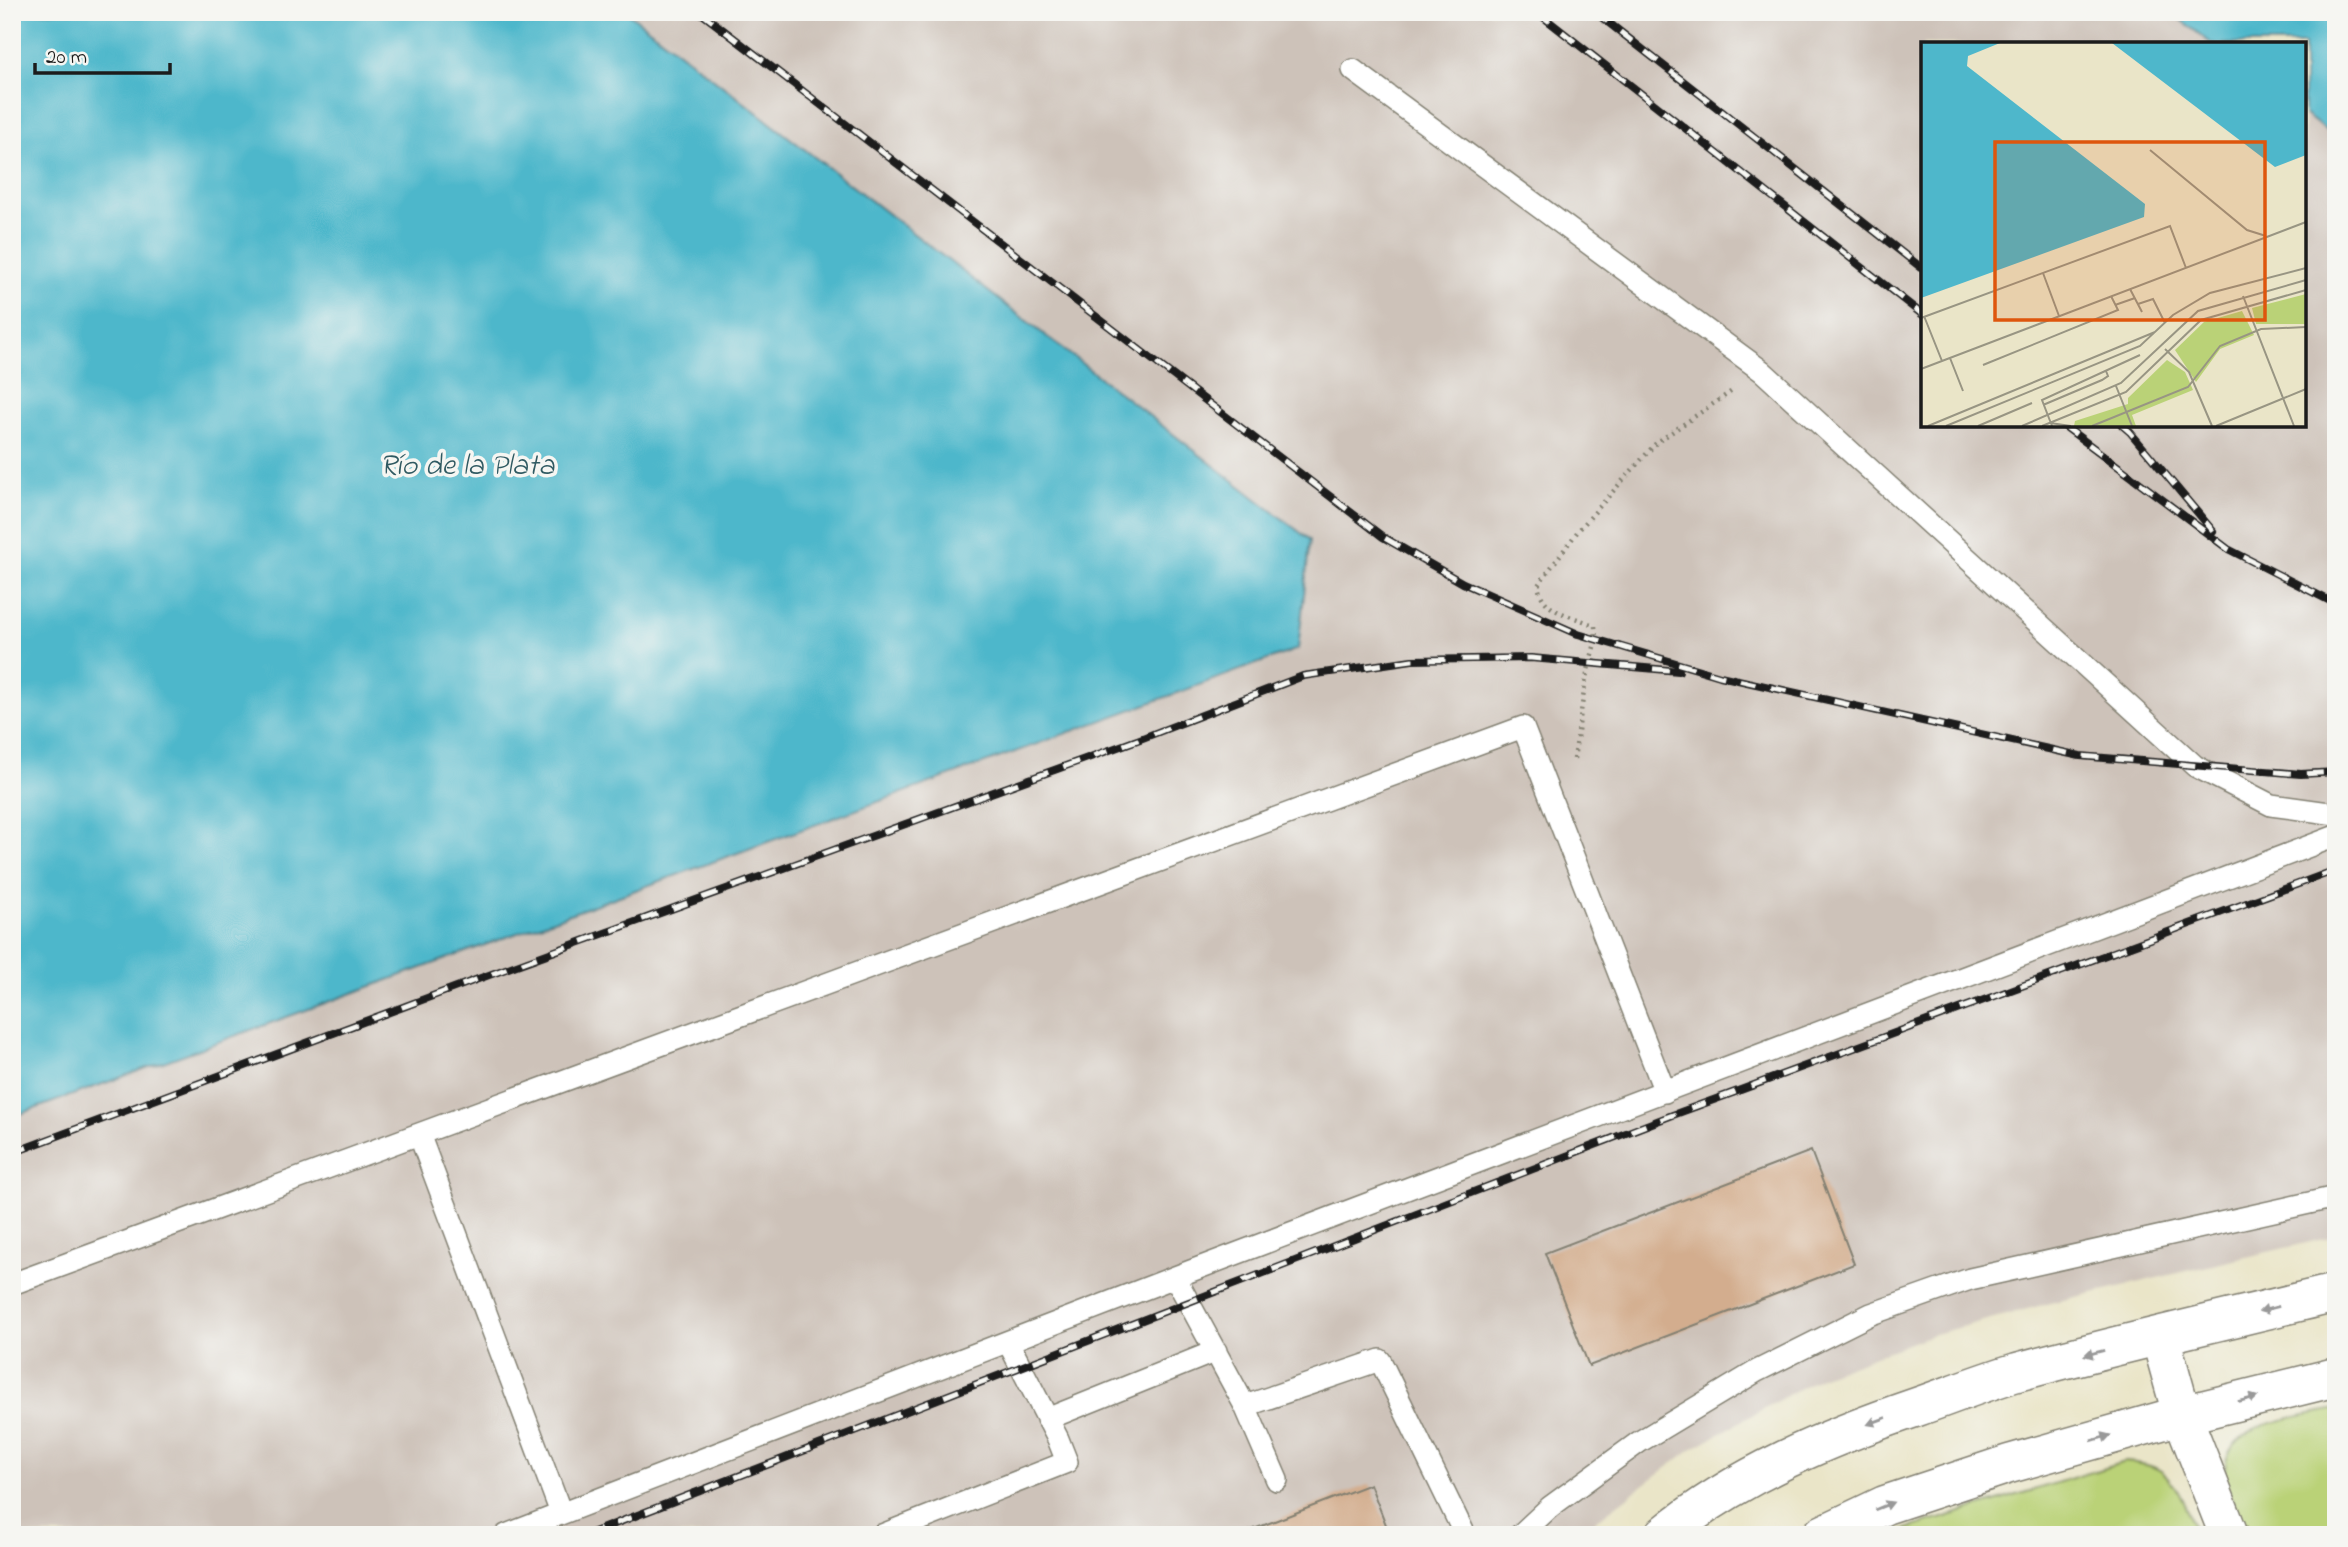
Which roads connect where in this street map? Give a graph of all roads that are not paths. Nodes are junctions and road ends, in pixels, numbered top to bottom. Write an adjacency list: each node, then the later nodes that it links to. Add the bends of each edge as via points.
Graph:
1 (1353, 70): 2 (lane, via 1762,371 2195,766 2271,806)
2 (2336, 814)
3 (2336, 836): 4 (lane)
4 (1665, 1092): 5 (lane, via 1523,727); 7 (lane)
5 (419, 1134): 8 (lane); 18 (lane)
6 (2336, 1197): 22 (lane, via 1970,1279 1871,1314 1757,1371 1639,1442 1550,1507)
7 (1175, 1277): 11 (lane); 12 (lane)
8 (12, 1284)
9 (2336, 1293): 10 (main road, one-way to 10)
10 (2160, 1336): 15 (main road); 23 (main road, one-way to 23, via 2015,1373 1825,1441 1769,1467 1682,1519)
11 (1008, 1342): 16 (lane); 18 (lane)
12 (1216, 1351): 14 (lane); 16 (lane)
13 (2336, 1377): 15 (main road, one-way to 13)
14 (1245, 1406): 17 (lane); 21 (lane, via 1380,1360)
15 (2182, 1415): 24 (main road, one-way to 15, via 1885,1504); 25 (main road)
16 (1046, 1419): 20 (lane, via 1067,1462)
17 (1277, 1480)
18 (561, 1513): 19 (lane)
19 (506, 1535)
20 (882, 1535)
21 (1465, 1535)
22 (1520, 1535)
23 (1664, 1535)
24 (1822, 1535)
25 (2229, 1535)

